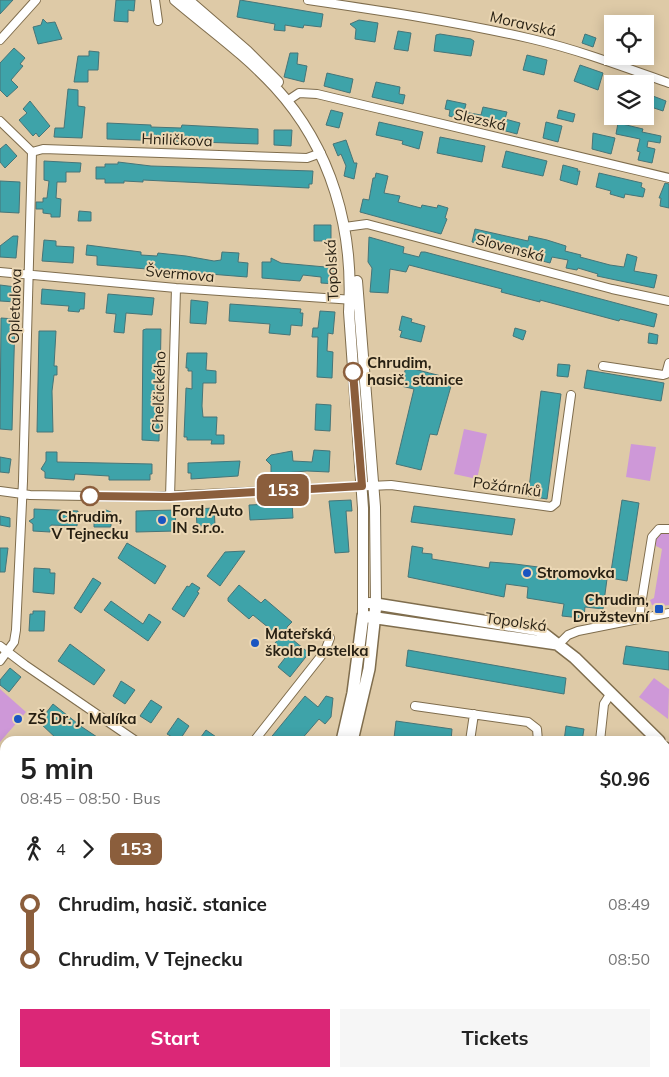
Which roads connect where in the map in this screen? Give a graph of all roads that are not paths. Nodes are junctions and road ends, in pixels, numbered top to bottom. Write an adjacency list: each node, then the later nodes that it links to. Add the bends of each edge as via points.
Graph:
1 (36, 0): 7 (street)
2 (155, 0): 6 (street)
3 (175, 0): 9 (street, Topolská)
4 (188, 0): 9 (street, Topolská, via 267,69)
5 (308, 0): 8 (street, Moravská, via 533,40 580,52)
6 (158, 21)
7 (0, 40)
8 (669, 83)
9 (289, 99): 12 (street, Topolská); 13 (street, Slezská, via 302,93 317,94); 14 (street, Topolská, via 313,127 327,151 339,181)
10 (0, 120): 11 (street)
11 (32, 152): 12 (street, Hniličkova, via 42,149 307,158); 16 (street, Opletalova)
12 (321, 154): 14 (street, Topolská)
13 (669, 178)
14 (348, 226): 18 (street, Topolská); 19 (street, Slovenská, via 367,224 619,291)
15 (0, 272): 16 (street, Švermova)
16 (29, 274): 17 (street, Švermova); 26 (street, Opletalova)
17 (176, 288): 18 (street, Švermova); 27 (street, Chelčického)
18 (354, 300): 23 (street, Topolská); 24 (street, Topolská, via 349,312)
19 (669, 301)
20 (669, 363): 21 (street, via 663,375)
21 (603, 366)
22 (571, 396): 23 (street, Požárníků, via 556,503 552,507)
23 (374, 485): 24 (street); 30 (street, Topolská)
24 (362, 486): 27 (street); 29 (street, Topolská)
25 (0, 490): 26 (street)
26 (23, 494): 27 (street); 38 (street, Opletalova, via 16,630 14,642)
27 (170, 497)
28 (669, 529): 34 (street, via 659,529 652,537)
29 (364, 603): 30 (street, Topolská); 32 (street, Topolská)
30 (376, 604): 33 (main road); 36 (main road, Topolská, via 535,628)
31 (669, 613): 34 (street)
32 (363, 616): 33 (main road, Topolská); 45 (main road, via 353,693)
33 (375, 617): 36 (main road, Topolská); 46 (main road, via 370,670)
34 (639, 617): 36 (street, via 578,631)
35 (330, 638): 44 (street, via 321,656)
36 (559, 644): 40 (main road, Topolská)
37 (0, 646): 38 (street)
38 (7, 652): 39 (street, Opletalova); 43 (street)
39 (0, 661)
40 (610, 693): 49 (street, via 604,704); 50 (main road, Topolská)
41 (415, 706): 42 (street)
42 (474, 714): 47 (street); 48 (street, via 528,722 537,729)
43 (129, 736)
44 (258, 736)
45 (343, 736)
46 (353, 736)
47 (471, 736)
48 (538, 736)
49 (601, 736)
50 (654, 736)

